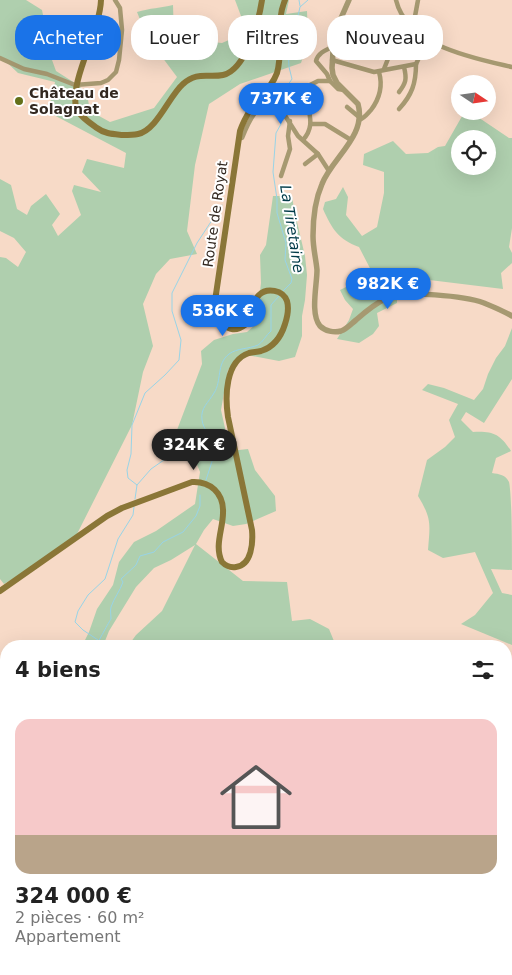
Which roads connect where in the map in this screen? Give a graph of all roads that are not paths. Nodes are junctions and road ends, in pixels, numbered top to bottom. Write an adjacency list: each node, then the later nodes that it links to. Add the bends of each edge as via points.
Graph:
1 (101, 0): 25 (main road)
2 (115, 0): 9 (street)
3 (120, 0): 9 (street)
4 (262, 0): 25 (main road, via 256,28 236,66 222,75 204,75 188,80 151,126 139,134 110,134 96,128 77,109)
5 (285, 0): 33 (main road, Route de Royat, via 281,11 276,75 246,116)
6 (349, 0): 10 (street)
7 (396, 0): 11 (street)
8 (418, 0): 12 (street)
9 (120, 8): 25 (street, via 122,30 116,72 101,83)
10 (342, 15)
11 (402, 15)
12 (415, 15)
13 (443, 47): 21 (street, via 462,55)
14 (327, 49): 24 (street, via 321,52 316,61)
15 (0, 58): 25 (street, via 24,69)
16 (332, 60): 23 (street); 26 (street, via 334,78)
17 (388, 60): 22 (street)
18 (418, 60): 19 (street)
19 (416, 64): 20 (street); 29 (street, via 414,89)
20 (404, 67): 22 (street); 27 (street, via 406,82)
21 (512, 67)
22 (384, 69): 23 (street)
23 (379, 72): 30 (street, via 378,98 364,118)
24 (330, 81): 26 (street); 32 (street, via 314,83 309,88 308,109)
25 (78, 85)
26 (344, 90): 30 (street, via 356,101)
27 (398, 92)
28 (347, 107): 30 (street)
29 (399, 109)
30 (359, 118): 35 (street)
31 (290, 121): 33 (street, via 279,105 268,102 257,110 242,138); 34 (street); 39 (street, via 290,149)
32 (312, 124): 34 (street); 35 (street, via 325,124)
33 (239, 138): 41 (main road, Route de Royat, via 215,300 216,314 228,327 244,326 255,298 268,290 284,296 288,312 280,337 272,346 240,358 230,375 226,403 253,538 250,554 240,566 226,566 219,557 223,512 220,497 212,486 192,482 107,516)
34 (303, 140): 36 (street)
35 (351, 140): 38 (street)
36 (318, 154): 37 (street); 38 (street)
37 (305, 164)
38 (329, 171): 40 (street, via 321,184 314,220 315,309 320,326 340,331 376,304 404,294 483,303)
39 (281, 176)
40 (512, 316)
41 (0, 591)

